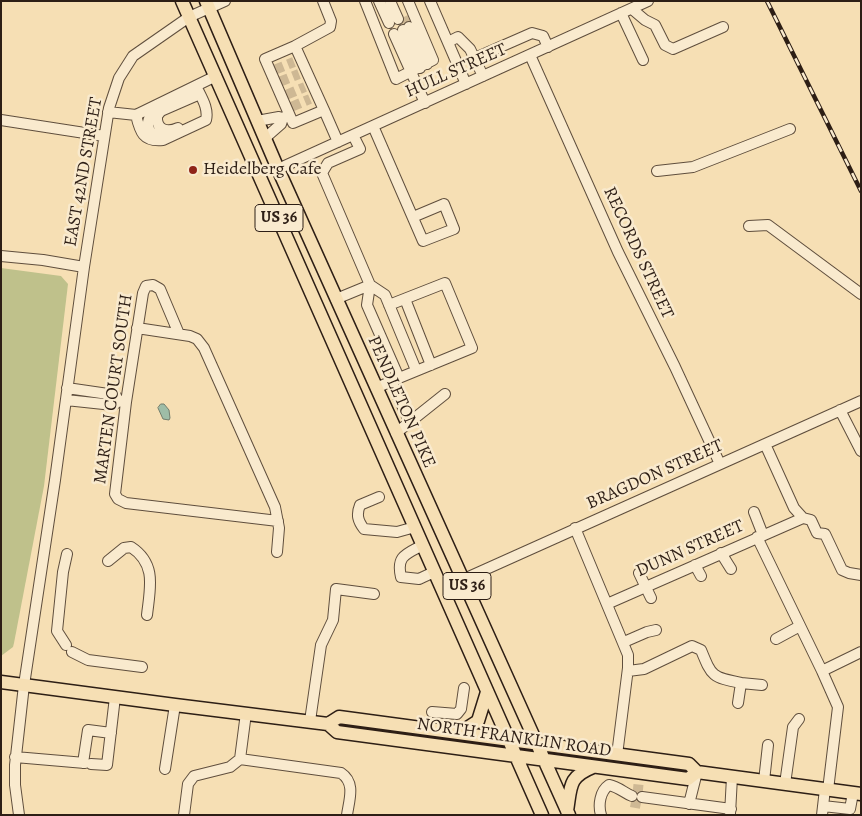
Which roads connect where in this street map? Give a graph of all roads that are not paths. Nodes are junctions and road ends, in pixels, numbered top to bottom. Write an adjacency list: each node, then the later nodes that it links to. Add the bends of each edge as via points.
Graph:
1 (182, 1): 14 (main road, PENDLETON PIKE / US 36)
2 (225, 1): 11 (street, EAST 42ND STREET)
3 (323, 1): 18 (street, via 331,21 330,27)
4 (379, 1): 15 (street)
5 (390, 1): 15 (street)
6 (397, 1): 15 (street)
7 (408, 1): 23 (street, via 433,60)
8 (430, 1): 17 (street)
9 (367, 2): 23 (street, via 396,79)
10 (645, 2): 12 (street, HULL STREET)
11 (208, 5): 14 (street, EAST 42ND STREET); 35 (main road, PENDLETON PIKE / US 36)
12 (632, 9): 13 (street, HULL STREET); 16 (street, via 656,25 665,45 673,49)
13 (621, 13): 19 (street, HULL STREET); 22 (street)
14 (189, 17): 24 (main road, PENDLETON PIKE / US 36); 30 (street, EAST 42ND STREET, via 133,56 119,78)
15 (397, 20)
16 (724, 27)
17 (448, 42): 21 (street, via 458,37); 26 (street)
18 (295, 46): 29 (street, via 308,85); 31 (street, via 265,59 284,96)
19 (548, 47): 20 (street, HULL STREET); 21 (street, via 543,36 532,33)
20 (530, 55): 25 (street, HULL STREET); 69 (street, RECORDS STREET, via 618,252)
21 (475, 58): 25 (street)
22 (643, 60)
23 (420, 68): 23 (street, via 402,30); 28 (street)
24 (216, 76): 27 (street); 74 (main road, PENDLETON PIKE / US 36)
25 (483, 76): 26 (street, HULL STREET)
26 (466, 84): 28 (street, HULL STREET)
27 (198, 90): 32 (street); 32 (street, via 160,111 158,125 162,130 172,131); 33 (street)
28 (425, 103): 36 (street, HULL STREET)
29 (324, 110): 31 (street, via 293,123); 41 (street)
30 (108, 112): 33 (street); 39 (street, EAST 42ND STREET)
31 (287, 112): 35 (street); 40 (street, via 281,124)
32 (208, 114): 33 (street, via 206,120 156,141 140,132)
33 (136, 115)
34 (1, 120): 39 (street)
35 (257, 121): 40 (main road, PENDLETON PIKE / US 36)
36 (373, 126): 38 (street, HULL STREET); 44 (street)
37 (790, 129): 43 (street, via 693,167)
38 (353, 135): 41 (street, HULL STREET); 48 (street, via 360,148 328,163 322,173)
39 (104, 136): 47 (street, EAST 42ND STREET)
40 (265, 138): 42 (main road, PENDLETON PIKE / US 36)
41 (338, 142): 42 (street, HULL STREET)
42 (278, 169): 50 (main road, PENDLETON PIKE / US 36)
43 (657, 171)
44 (413, 217)
45 (749, 226): 49 (street, via 768,225)
46 (1, 256): 47 (street)
47 (84, 267): 58 (street, EAST 42ND STREET)
48 (370, 285): 50 (street); 52 (street, via 385,295); 57 (street, via 367,305)
49 (861, 294)
50 (336, 299): 59 (main road, PENDLETON PIKE / US 36)
51 (405, 299): 52 (street); 55 (street); 55 (street, via 446,283 472,348)
52 (389, 305): 56 (street)
53 (137, 328): 54 (street); 54 (street, MARTEN COURT SOUTH, via 143,293 149,285 160,289); 62 (street, MARTEN COURT SOUTH)
54 (179, 334): 73 (street, via 196,338 204,348 271,498)
55 (431, 365): 56 (street)
56 (416, 370): 57 (street)
57 (395, 380): 59 (street); 65 (street)
58 (68, 388): 61 (street, EAST 42ND STREET); 62 (street, via 115,395)
59 (376, 388): 66 (main road, PENDLETON PIKE / US 36)
60 (445, 394): 65 (street)
61 (66, 400): 62 (street, via 113,405); 105 (street, EAST 42ND STREET)
62 (122, 401): 73 (street, MARTEN COURT SOUTH, via 114,491 118,499 126,503)
63 (861, 401): 64 (street, BRAGDON STREET)
64 (840, 410): 67 (street, BRAGDON STREET); 68 (street)
65 (410, 423): 66 (street)
66 (396, 433): 88 (main road, PENDLETON PIKE / US 36)
67 (765, 444): 69 (street, BRAGDON STREET); 72 (street, via 794,508)
68 (861, 452)
69 (720, 464): 75 (street, BRAGDON STREET)
70 (379, 497): 74 (street, via 360,505 357,513 364,529 397,532)
71 (754, 512): 76 (street)
72 (803, 518): 76 (street, DUNN STREET); 86 (street, via 811,520 817,533 825,534 842,570)
73 (278, 521): 78 (street)
74 (415, 527): 77 (main road, PENDLETON PIKE / US 36)
75 (575, 528): 88 (street, BRAGDON STREET); 92 (street)
76 (760, 536): 79 (street, DUNN STREET); 94 (street)
77 (423, 545): 85 (main road, PENDLETON PIKE / US 36); 85 (street, via 400,560 401,577 419,579)
78 (277, 552)
79 (721, 553): 82 (street, DUNN STREET); 83 (street)
80 (67, 554): 99 (street, via 57,631 69,649 88,660)
81 (108, 561): 93 (street, via 124,548 138,551 151,576)
82 (695, 565): 87 (street); 89 (street, DUNN STREET)
83 (731, 569)
84 (642, 571): 89 (street)
85 (434, 572): 107 (main road, PENDLETON PIKE / US 36)
86 (861, 575)
87 (701, 576)
88 (464, 579): 119 (main road, PENDLETON PIKE / US 36)
89 (648, 585): 91 (street); 92 (street, DUNN STREET)
90 (374, 594): 114 (street, via 336,589 333,620 321,645)
91 (651, 598)
92 (607, 604): 97 (street)
93 (147, 615)
94 (800, 626): 96 (street); 101 (street)
95 (656, 630): 97 (street)
96 (776, 639)
97 (624, 642): 100 (street)
98 (861, 652): 101 (street)
99 (142, 667)
100 (628, 671): 103 (street, via 644,670 692,646 701,650 710,671 722,679); 122 (street)
101 (822, 671): 133 (street, via 838,707)
102 (1, 682): 105 (main road, NORTH FRANKLIN ROAD)
103 (741, 683): 106 (street); 109 (street)
104 (465, 684): 111 (street, via 461,709 456,714)
105 (24, 685): 108 (main road, NORTH FRANKLIN ROAD); 123 (street, EAST 42ND STREET)
106 (762, 685)
107 (487, 692): 116 (main road, via 480,719); 118 (main road, PENDLETON PIKE / US 36)
108 (116, 697): 110 (main road, NORTH FRANKLIN ROAD); 117 (street)
109 (738, 703)
110 (175, 705): 112 (main road, NORTH FRANKLIN ROAD); 128 (street)
111 (432, 712)
112 (246, 714): 114 (main road, NORTH FRANKLIN ROAD); 124 (street)
113 (799, 719): 132 (street, via 793,727)
114 (310, 721): 115 (main road, NORTH FRANKLIN ROAD)
115 (328, 724): 116 (main road, NORTH FRANKLIN ROAD, via 339,717); 121 (main road, NORTH FRANKLIN ROAD, via 337,732)
116 (461, 732): 118 (main road, NORTH FRANKLIN ROAD)
117 (111, 733): 126 (street, via 106,765); 126 (street, via 88,730)
118 (508, 739): 119 (main road, NORTH FRANKLIN ROAD); 121 (main road, PENDLETON PIKE / US 36)
119 (536, 743): 122 (main road, NORTH FRANKLIN ROAD); 125 (main road, PENDLETON PIKE / US 36)
120 (768, 745): 131 (street)
121 (516, 755): 125 (main road, NORTH FRANKLIN ROAD); 142 (main road, PENDLETON PIKE / US 36)
122 (617, 755): 129 (main road, NORTH FRANKLIN ROAD, via 689,764)
123 (15, 757): 126 (street); 139 (street, EAST 42ND STREET)
124 (240, 759): 140 (street, via 230,767 196,774 190,780); 141 (street, via 341,774 351,788)
125 (544, 760): 127 (main road, NORTH FRANKLIN ROAD); 138 (main road, PENDLETON PIKE / US 36)
126 (86, 763)
127 (593, 767): 129 (main road, NORTH FRANKLIN ROAD, via 688,779); 138 (main road, via 579,773 573,780)
128 (165, 769)
129 (697, 772): 130 (main road, NORTH FRANKLIN ROAD); 135 (street)
130 (732, 777): 131 (main road, NORTH FRANKLIN ROAD); 137 (street)
131 (764, 781): 132 (main road, NORTH FRANKLIN ROAD)
132 (785, 784): 133 (main road, NORTH FRANKLIN ROAD)
133 (827, 790): 134 (main road, NORTH FRANKLIN ROAD); 136 (street)
134 (857, 794): 136 (street, via 850,809)
135 (689, 804): 137 (street); 143 (street, via 637,796 609,785 605,787 600,802)
136 (823, 811)
137 (730, 812)
138 (568, 813)
139 (19, 815)
140 (184, 815)
141 (347, 815)
142 (542, 815)
143 (601, 815)

